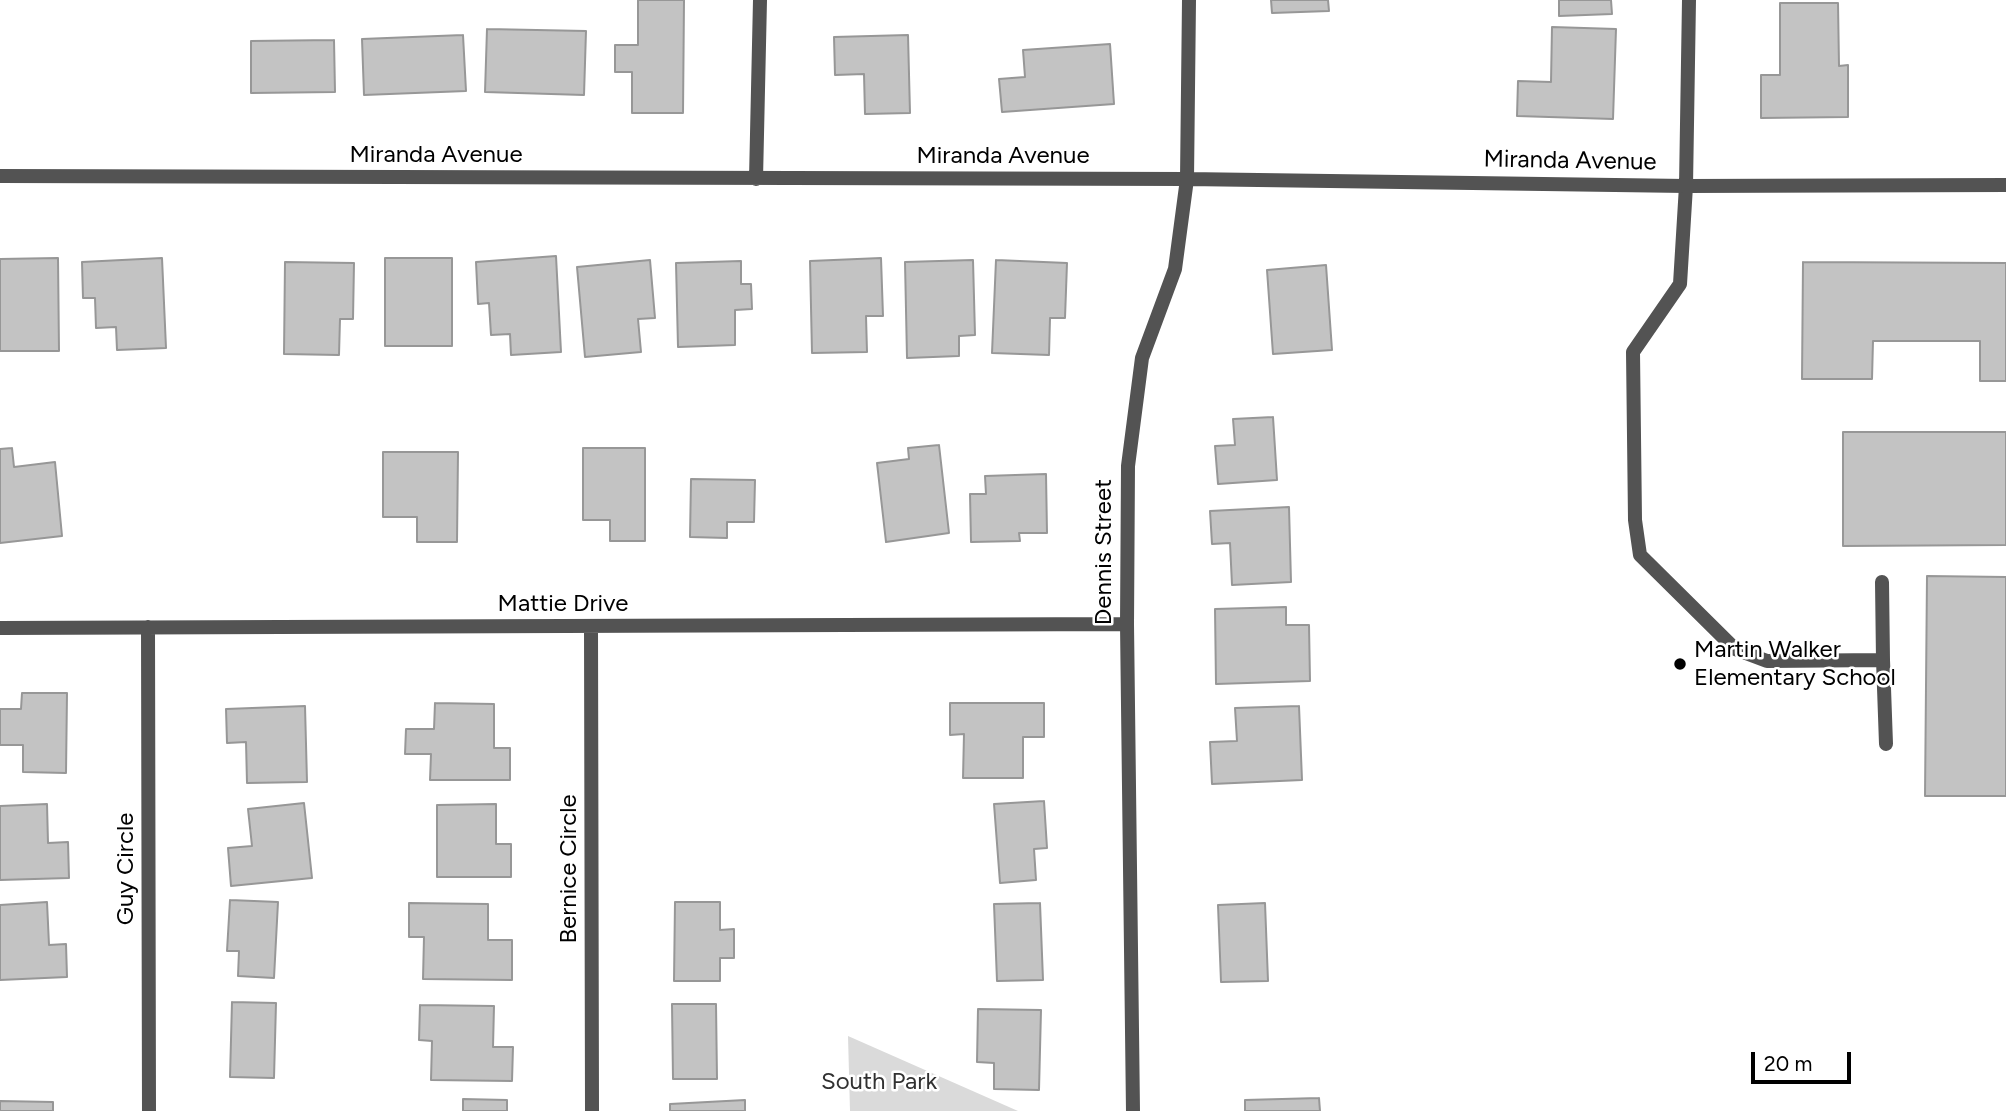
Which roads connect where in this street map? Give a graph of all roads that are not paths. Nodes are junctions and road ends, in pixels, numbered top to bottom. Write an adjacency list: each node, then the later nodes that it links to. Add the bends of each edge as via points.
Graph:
1 (760, 0): 5 (street)
2 (1189, 0): 6 (street, Dennis Street)
3 (1689, 0): 8 (street)
4 (0, 176): 5 (street, Miranda Avenue)
5 (756, 178): 6 (street, Miranda Avenue)
6 (1186, 179): 8 (street, Miranda Avenue); 10 (street, Dennis Street, via 1175,269 1142,358 1128,466)
7 (2006, 185): 8 (street, Miranda Avenue)
8 (1686, 186): 14 (street, via 1680,284 1633,352 1635,520 1640,555 1735,649 1767,661)
9 (1882, 582): 14 (street)
10 (1127, 624): 11 (street, Mattie Drive); 18 (street, Dennis Street)
11 (591, 626): 12 (street, Mattie Drive); 17 (street, Bernice Circle)
12 (148, 627): 13 (street, Mattie Drive); 16 (street, Guy Circle)
13 (0, 628)
14 (1883, 660): 15 (street)
15 (1886, 744)
16 (149, 1111)
17 (592, 1111)
18 (1133, 1111)

